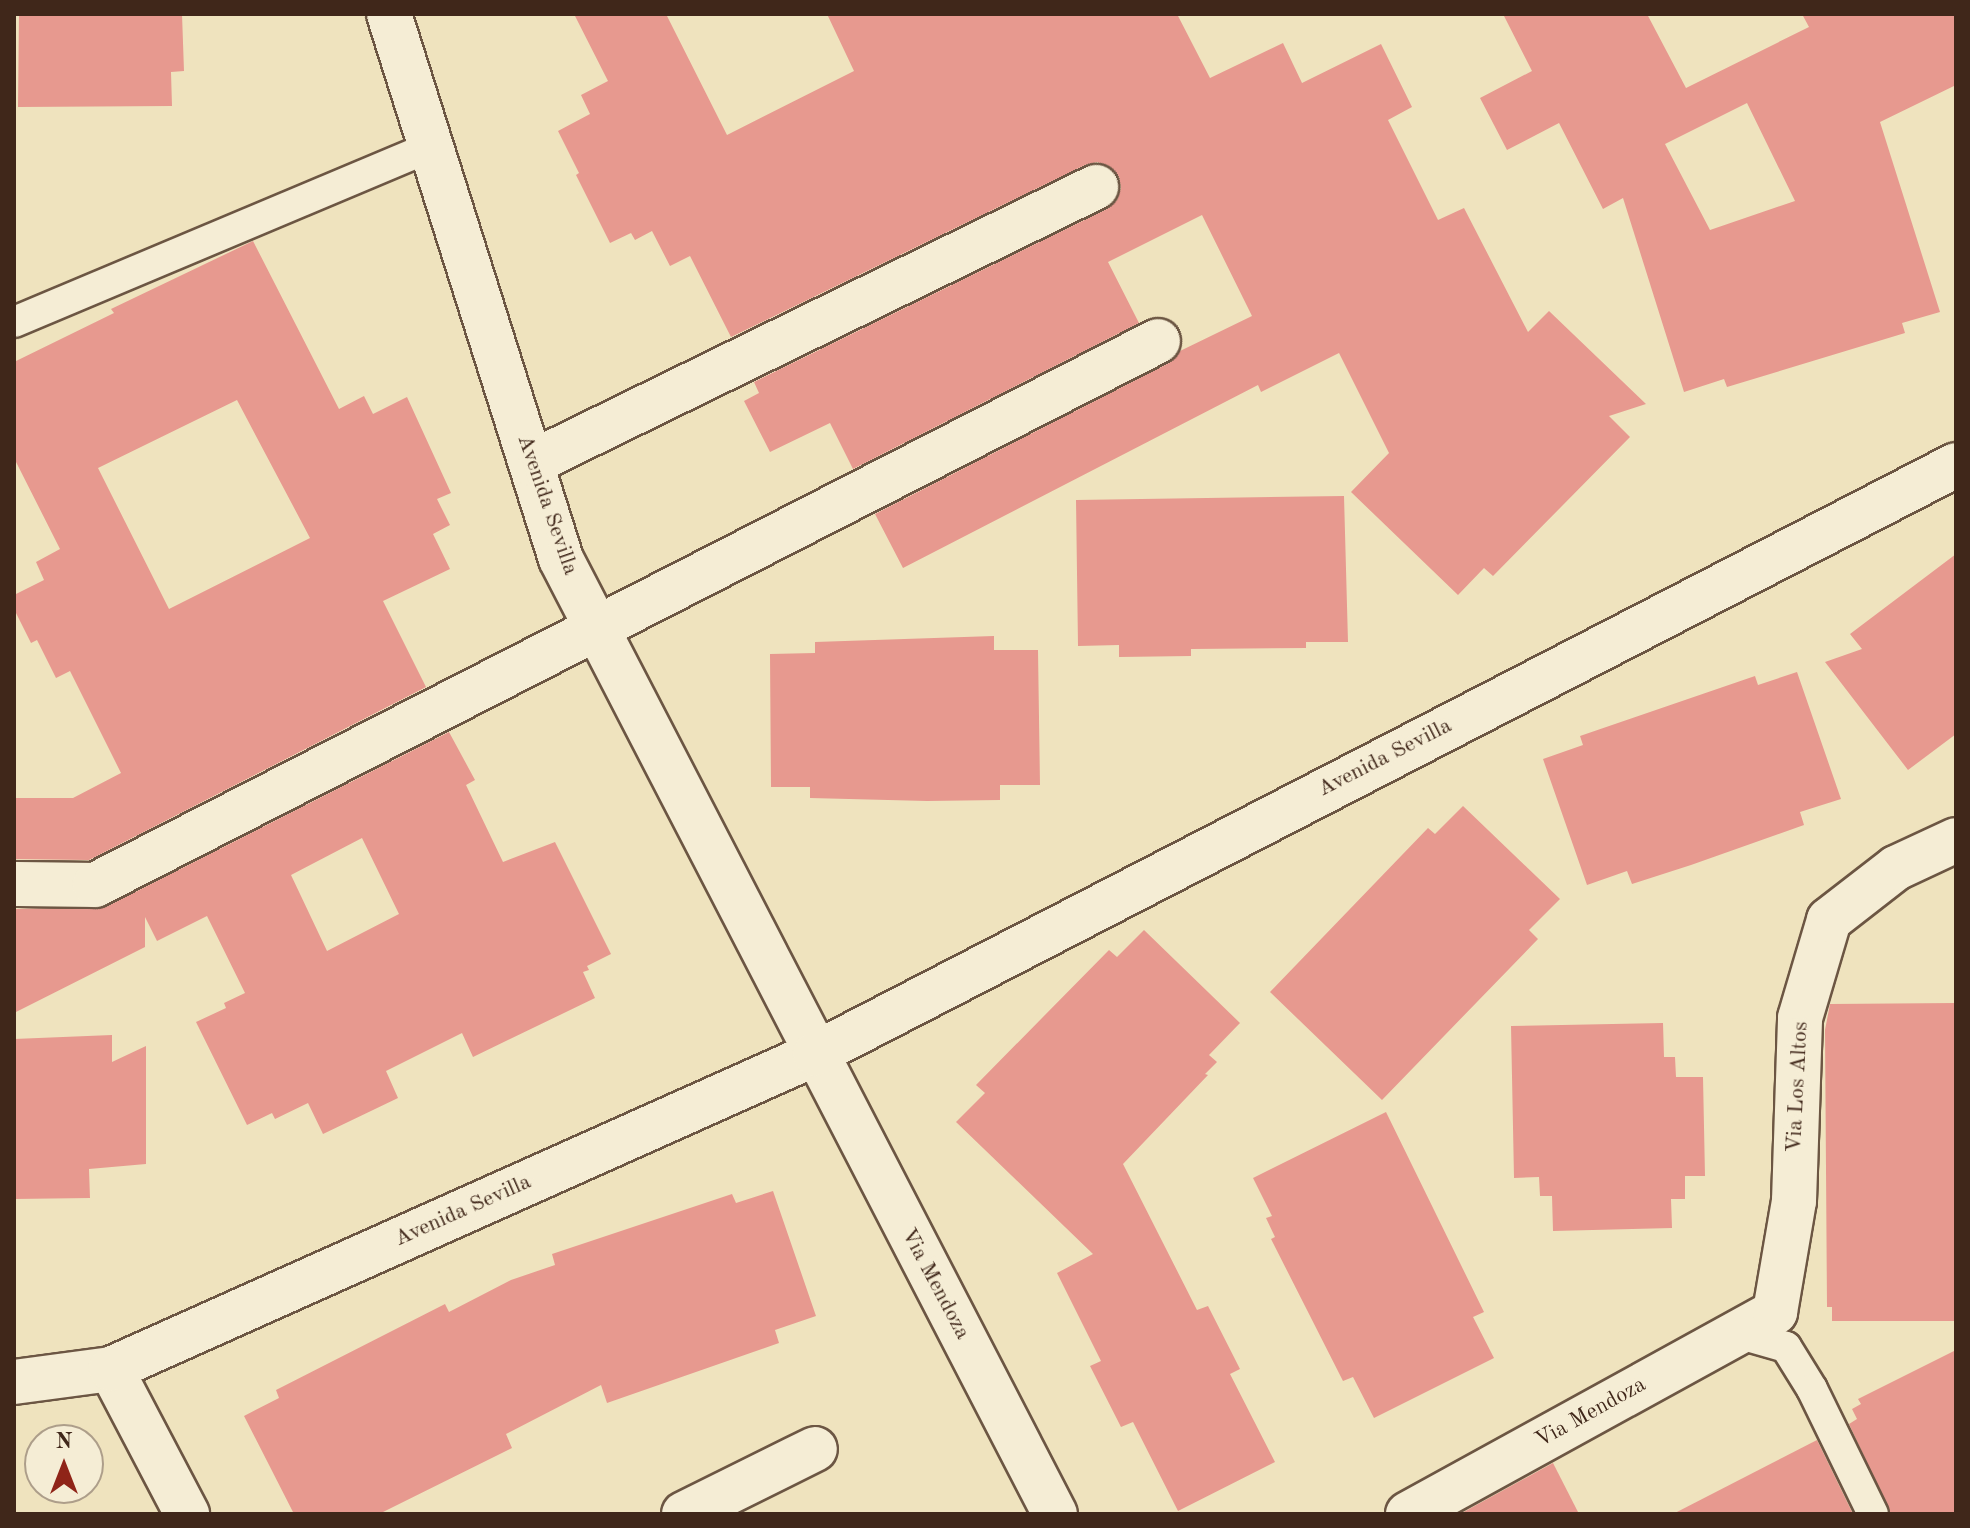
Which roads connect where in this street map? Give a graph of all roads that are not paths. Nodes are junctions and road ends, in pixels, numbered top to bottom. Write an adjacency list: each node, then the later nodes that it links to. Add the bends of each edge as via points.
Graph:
1 (389, 14): 2 (street, Avenida Sevilla)
2 (431, 147): 4 (lane); 6 (street, Avenida Sevilla)
3 (1096, 187): 6 (street)
4 (14, 322)
5 (1158, 341): 8 (street)
6 (531, 463): 8 (street, Avenida Sevilla, via 561,559)
7 (1956, 465): 11 (street, Avenida Sevilla)
8 (597, 629): 10 (street, via 95,885); 11 (street, Avenida Sevilla)
9 (1956, 840): 12 (street, Via Los Altos, via 1896,868 1829,920 1800,1018 1794,1201)
10 (14, 884)
11 (815, 1054): 14 (street, Avenida Sevilla); 19 (street, Via Mendoza)
12 (1775, 1312): 13 (street, Via Mendoza)
13 (1737, 1333): 20 (street, Via Mendoza); 21 (lane, via 1786,1347)
14 (111, 1369): 15 (street, Avenida Sevilla); 17 (street)
15 (14, 1382)
16 (815, 1449): 18 (street)
17 (187, 1514)
18 (684, 1514)
19 (1055, 1514)
20 (1408, 1514)
21 (1873, 1514)

